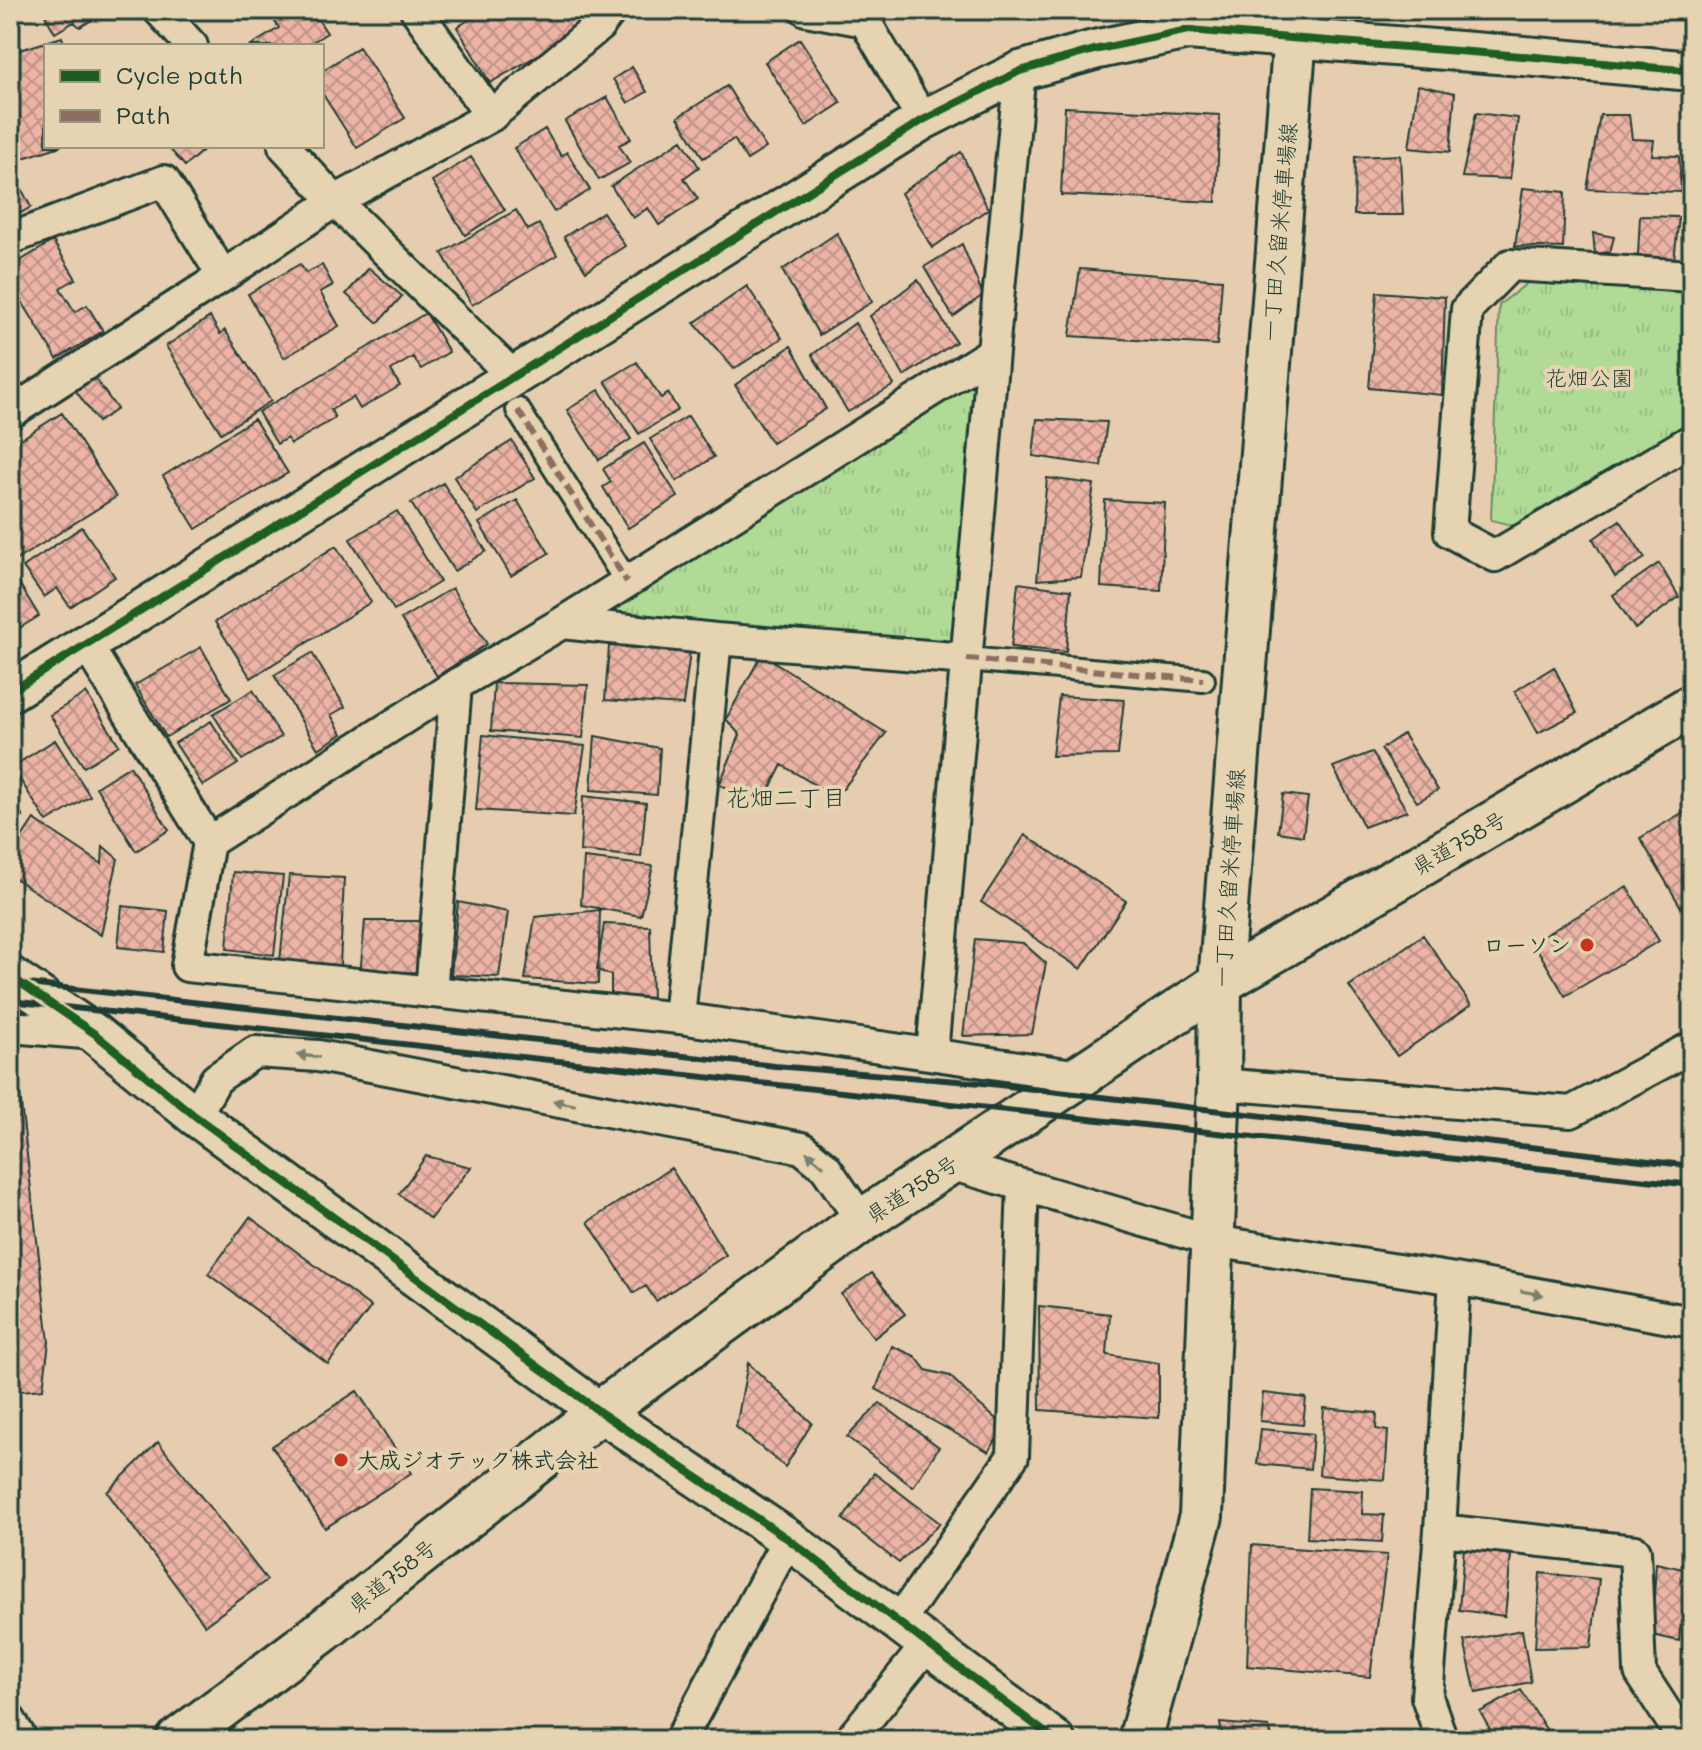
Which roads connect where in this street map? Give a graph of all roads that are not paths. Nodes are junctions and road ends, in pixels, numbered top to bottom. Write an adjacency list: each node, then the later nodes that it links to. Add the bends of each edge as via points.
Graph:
1 (159, 10): 6 (street)
2 (416, 10): 9 (street)
3 (611, 10): 9 (street, via 599,26)
4 (806, 10): 10 (street, via 865,21)
5 (1296, 24): 7 (street, via 1188,30); 8 (street, via 1536,57); 31 (main road, 一丁田久留米停車場線)
6 (190, 44)
7 (1020, 71): 10 (street); 16 (street)
8 (1692, 71)
9 (491, 116): 12 (street)
10 (923, 120): 17 (street)
11 (286, 148): 12 (street)
12 (335, 201): 15 (street); 17 (street)
13 (10, 239): 15 (street, via 164,181)
14 (1691, 270): 19 (street, via 1510,265 1467,309 1450,532 1495,556)
15 (223, 276): 18 (street)
16 (993, 352): 20 (street); 24 (street)
17 (515, 393): 20 (street); 23 (street)
18 (10, 413)
19 (1692, 440)
20 (627, 582): 21 (street)
21 (562, 623): 22 (street); 26 (street)
22 (716, 639): 24 (street); 33 (street)
23 (86, 644): 27 (street); 29 (street)
24 (967, 659): 25 (street); 37 (street)
25 (1203, 680)
26 (456, 685): 29 (street); 32 (street)
27 (10, 692)
28 (1692, 706): 31 (main road, 県道758号)
29 (209, 842): 32 (street, via 187,966)
30 (10, 976): 35 (street)
31 (1220, 983): 38 (main road, 県道758号); 39 (main road, 一丁田久留米停車場線)
32 (431, 992): 33 (street)
33 (679, 1018): 37 (street)
34 (10, 1027): 35 (street)
35 (95, 1034): 40 (street)
36 (1692, 1047): 39 (street, via 1571,1112)
37 (932, 1054): 38 (street)
38 (1081, 1076): 41 (main road, 県道758号)
39 (1219, 1084): 44 (main road, 一丁田久留米停車場線)
40 (195, 1116): 43 (street, one-way to 40, via 825,1167 802,1148 318,1056 255,1052 216,1079); 47 (street)
41 (950, 1164): 42 (street); 43 (main road, 県道758号)
42 (1023, 1185): 44 (street); 50 (street, via 1013,1456)
43 (862, 1221): 47 (main road, 県道758号)
44 (1213, 1241): 45 (street); 57 (main road, 一丁田久留米停車場線, via 1201,1516)
45 (1455, 1279): 46 (street, one-way to 46); 48 (street)
46 (1692, 1322)
47 (600, 1412): 49 (street); 53 (main road, 県道758号)
48 (1440, 1530): 58 (street, via 1427,1697); 59 (street, via 1635,1551 1640,1672)
49 (788, 1539): 50 (street); 54 (street)
50 (913, 1634): 55 (street); 56 (street)
51 (10, 1720): 52 (street)
52 (22, 1740)
53 (178, 1740)
54 (680, 1740)
55 (850, 1740)
56 (1055, 1740)
57 (1140, 1740)
58 (1442, 1740)
59 (1684, 1740)

